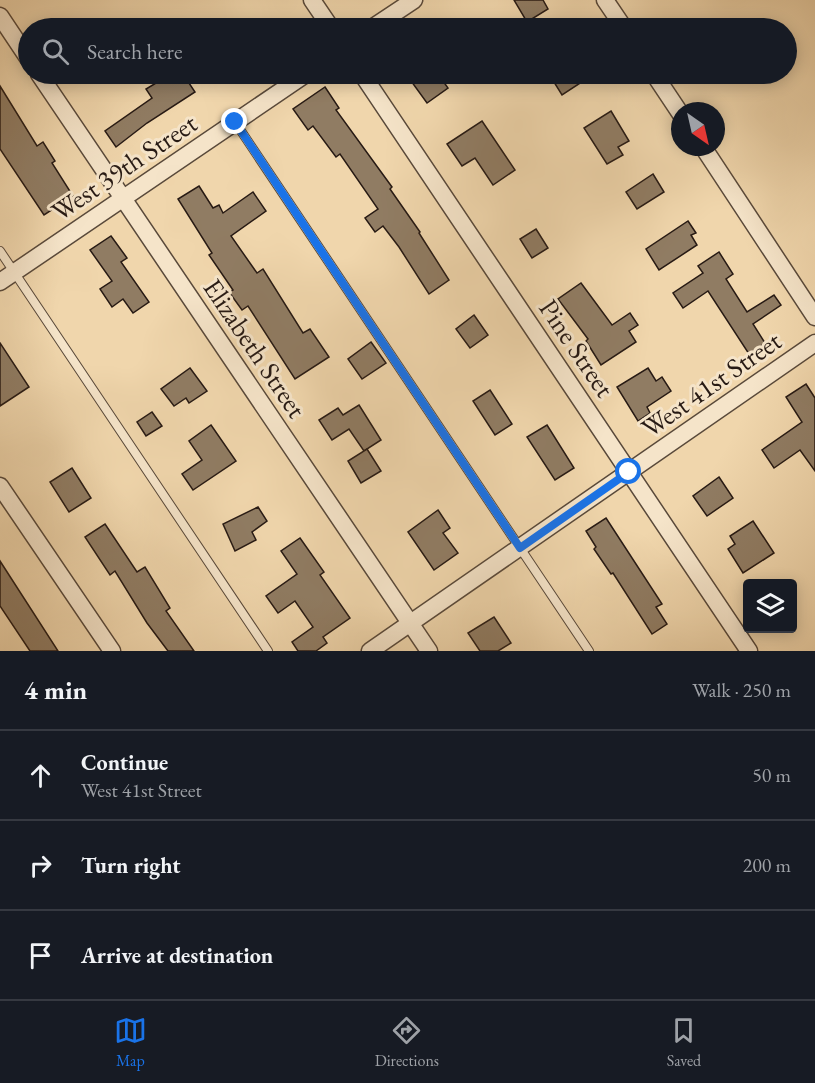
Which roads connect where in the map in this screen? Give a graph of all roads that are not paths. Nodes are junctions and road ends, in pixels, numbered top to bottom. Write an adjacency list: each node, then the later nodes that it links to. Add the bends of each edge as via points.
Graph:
1 (312, 0): 5 (street)
2 (414, 0): 6 (street)
3 (605, 0): 7 (street)
4 (0, 16): 8 (street)
5 (325, 18)
6 (387, 18)
7 (617, 18)
8 (18, 43)
9 (46, 84): 16 (street, Elizabeth Street)
10 (291, 84): 14 (street, West 39th Street)
11 (369, 84): 22 (street, Pine Street)
12 (661, 84): 13 (street)
13 (673, 102)
14 (235, 122): 16 (street, West 39th Street); 24 (lane)
15 (709, 156): 20 (street)
16 (123, 198): 18 (street, West 39th Street); 25 (street, Elizabeth Street)
17 (0, 251): 18 (lane)
18 (14, 272): 19 (street, West 39th Street); 27 (lane)
19 (0, 282)
20 (815, 316)
21 (815, 343): 22 (street, West 41st Street)
22 (629, 472): 24 (street, West 41st Street); 31 (street, Pine Street)
23 (0, 486): 26 (street)
24 (520, 548): 25 (street, West 41st Street); 30 (lane)
25 (410, 623): 28 (street, West 41st Street); 29 (street, Elizabeth Street)
26 (112, 651)
27 (268, 651)
28 (370, 651)
29 (429, 651)
30 (589, 651)
31 (749, 651)

